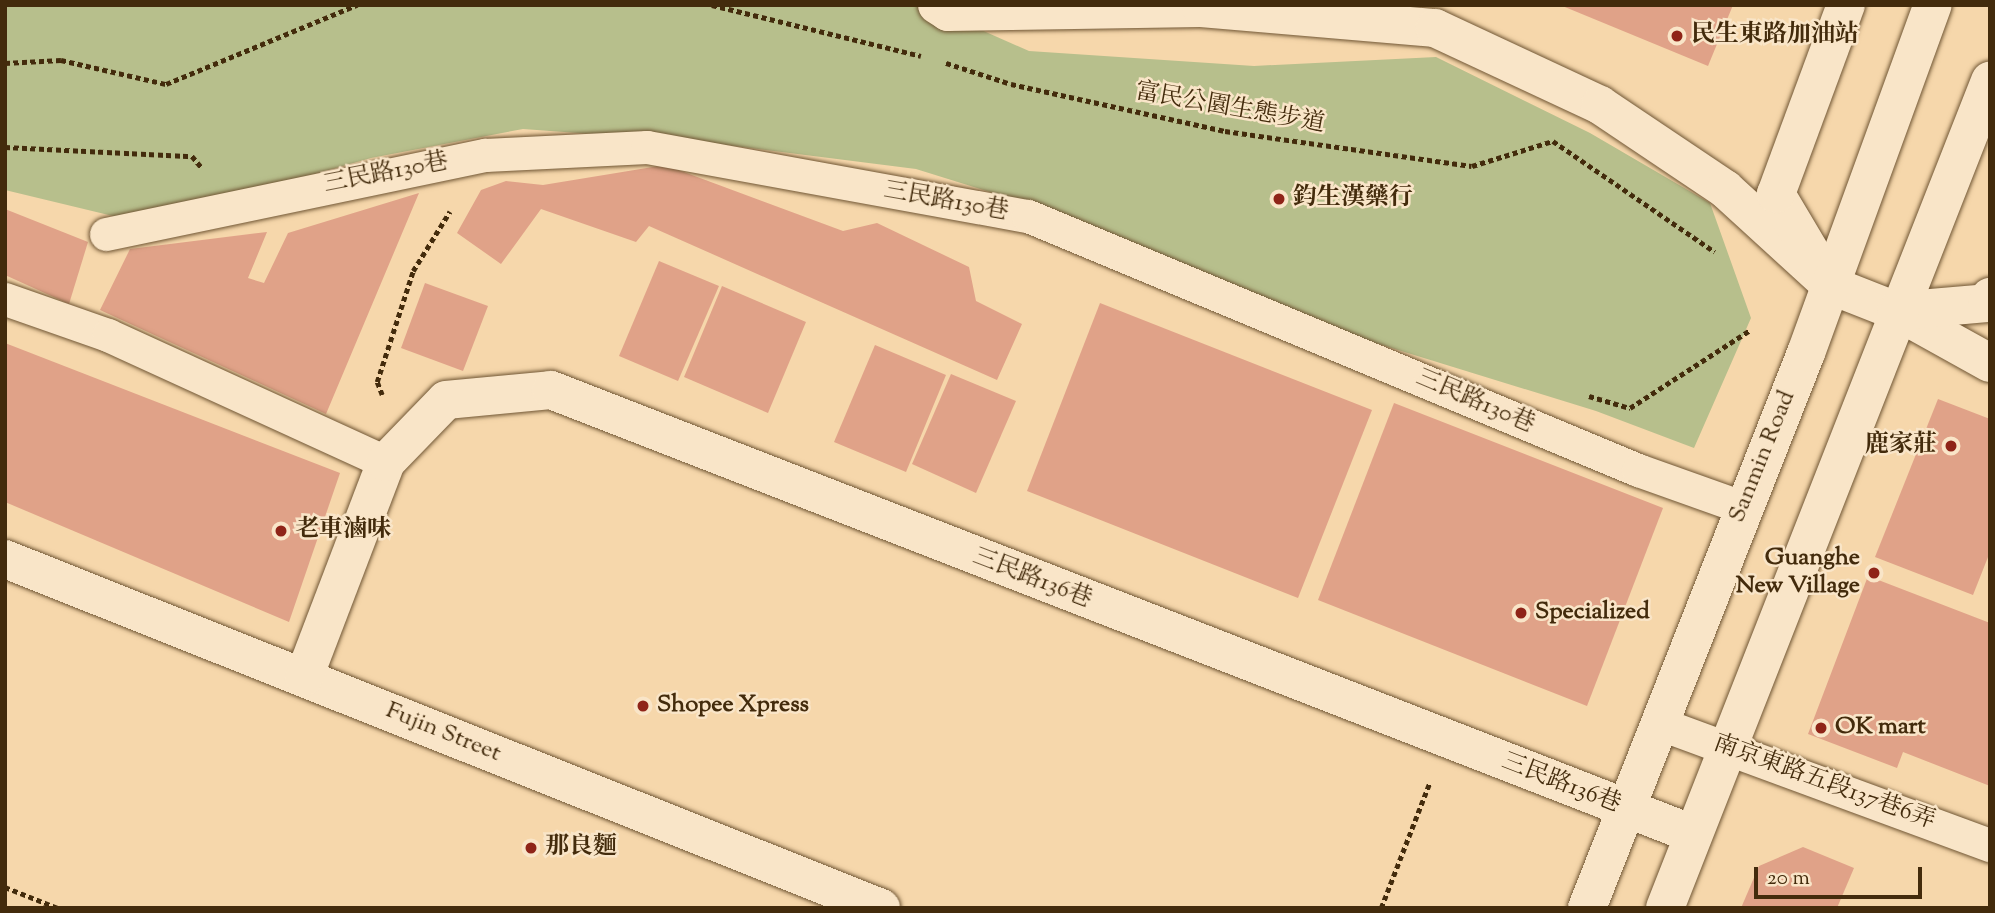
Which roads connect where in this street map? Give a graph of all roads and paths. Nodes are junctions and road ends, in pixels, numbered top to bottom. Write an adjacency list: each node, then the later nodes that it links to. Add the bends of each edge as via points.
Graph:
1 (357, 5): 6 (path, via 166,84 61,60)
2 (712, 5): 10 (path, 富民公園生態步道, via 1011,84 1225,131 1472,166 1553,141)
3 (937, 5): 11 (street, via 948,12 1201,8 1435,28 1600,105 1725,189)
4 (1846, 5): 11 (street, via 1776,194)
5 (1933, 5): 11 (street, Sanmin Road)
6 (5, 63)
7 (1990, 82): 14 (street)
8 (485, 155): 9 (lane, 三民路130巷); 16 (path, via 413,271 377,382); 17 (lane, 三民路130巷, via 647,147 1028,216 1638,470)
9 (106, 234)
10 (1715, 251)
11 (1830, 285): 14 (street); 17 (street, Sanmin Road)
12 (1990, 297): 14 (street, via 1987,303)
13 (5, 299): 16 (lane, via 108,335)
14 (1896, 311): 15 (street); 22 (street)
15 (1990, 363)
16 (395, 453): 19 (street); 21 (street, 三民路136巷, via 446,400 551,390)
17 (1742, 507): 20 (street, Sanmin Road)
18 (5, 559): 19 (street, Fujin Street)
19 (304, 677): 28 (street, Fujin Street)
20 (1658, 723): 22 (lane, 南京東路五段137巷6弄); 23 (street, Sanmin Road)
21 (1446, 740): 23 (street, 三民路136巷); 29 (path)
22 (1727, 746): 24 (street); 25 (lane, 南京東路五段137巷6弄)
23 (1625, 809): 24 (street, 三民路136巷); 30 (street, Sanmin Road)
24 (1693, 834): 31 (street)
25 (1990, 845)
26 (5, 887): 27 (path)
27 (58, 908)
28 (881, 908)
29 (1381, 908)
30 (1587, 908)
31 (1665, 908)

